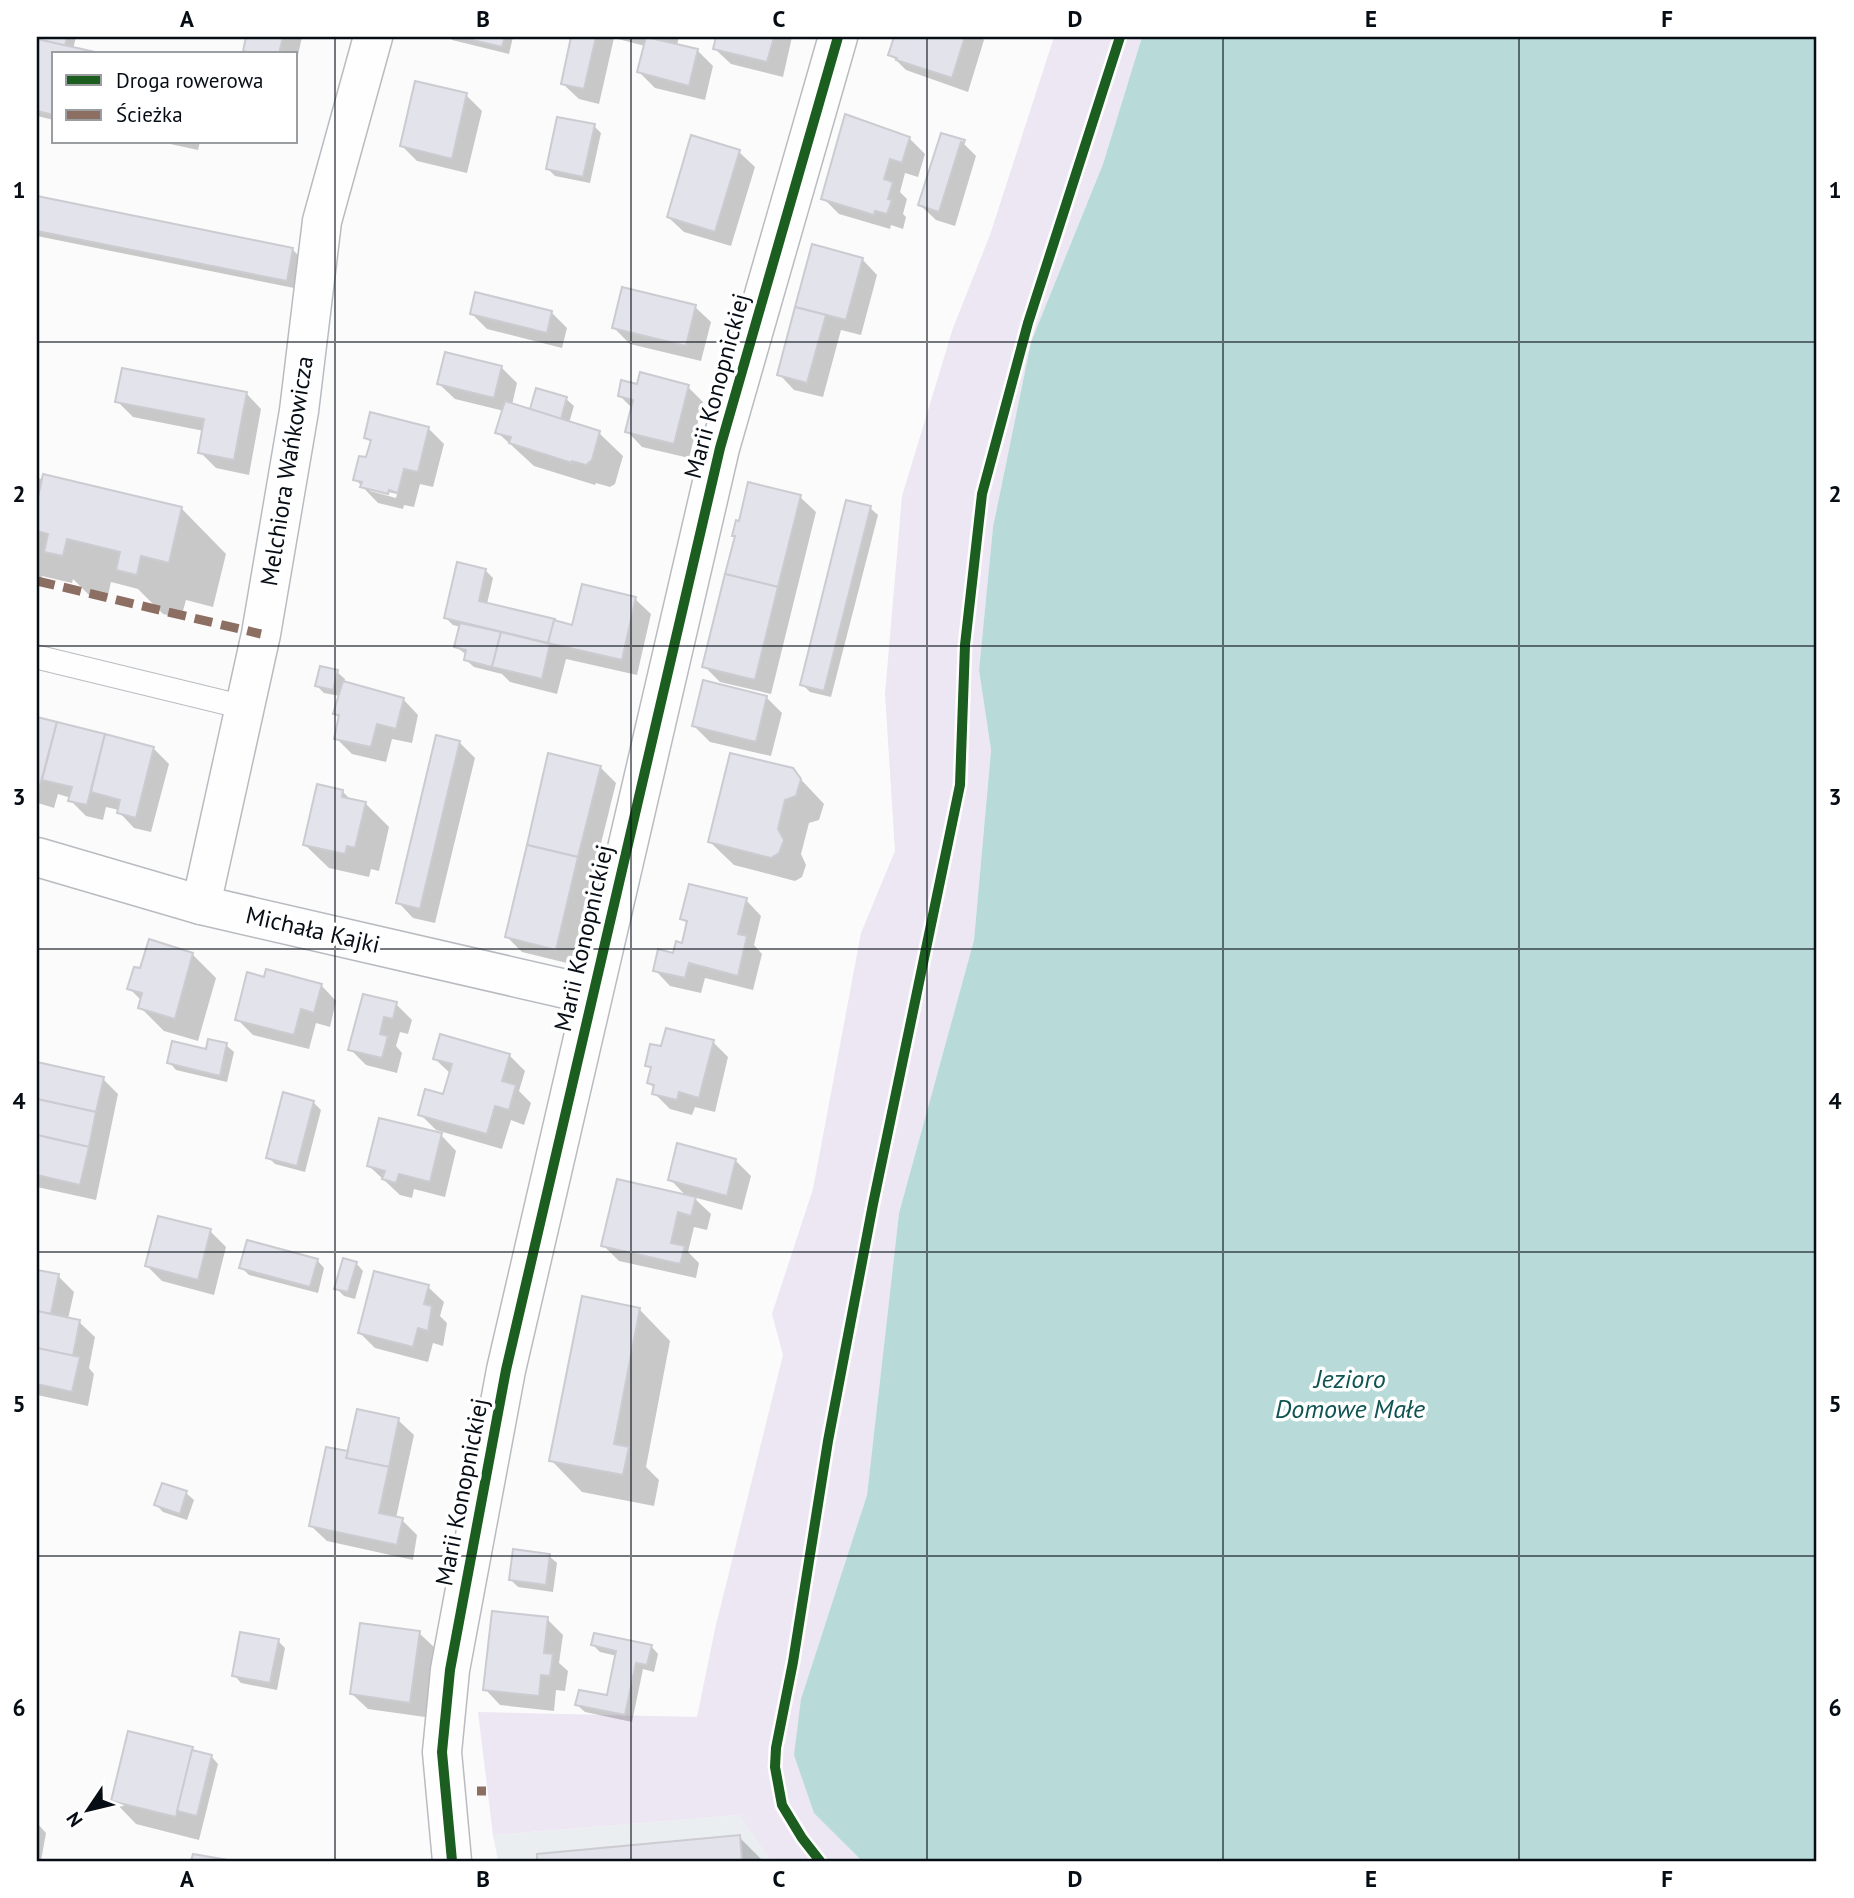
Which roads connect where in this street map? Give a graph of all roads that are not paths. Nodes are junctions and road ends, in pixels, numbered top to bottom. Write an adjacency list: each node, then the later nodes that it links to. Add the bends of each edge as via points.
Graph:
1 (373, 37): 4 (street, Melchiora Wańkowicza, via 322,221 299,411 261,634)
2 (838, 37): 7 (street, Marii Konopnickiej, via 720,448)
3 (37, 657): 4 (lane)
4 (243, 707): 6 (street, Melchiora Wańkowicza)
5 (37, 857): 6 (street, Michała Kajki)
6 (201, 905): 7 (street, Michała Kajki)
7 (592, 995): 8 (street, Marii Konopnickiej, via 506,1370 450,1670 442,1752)
8 (452, 1861)

